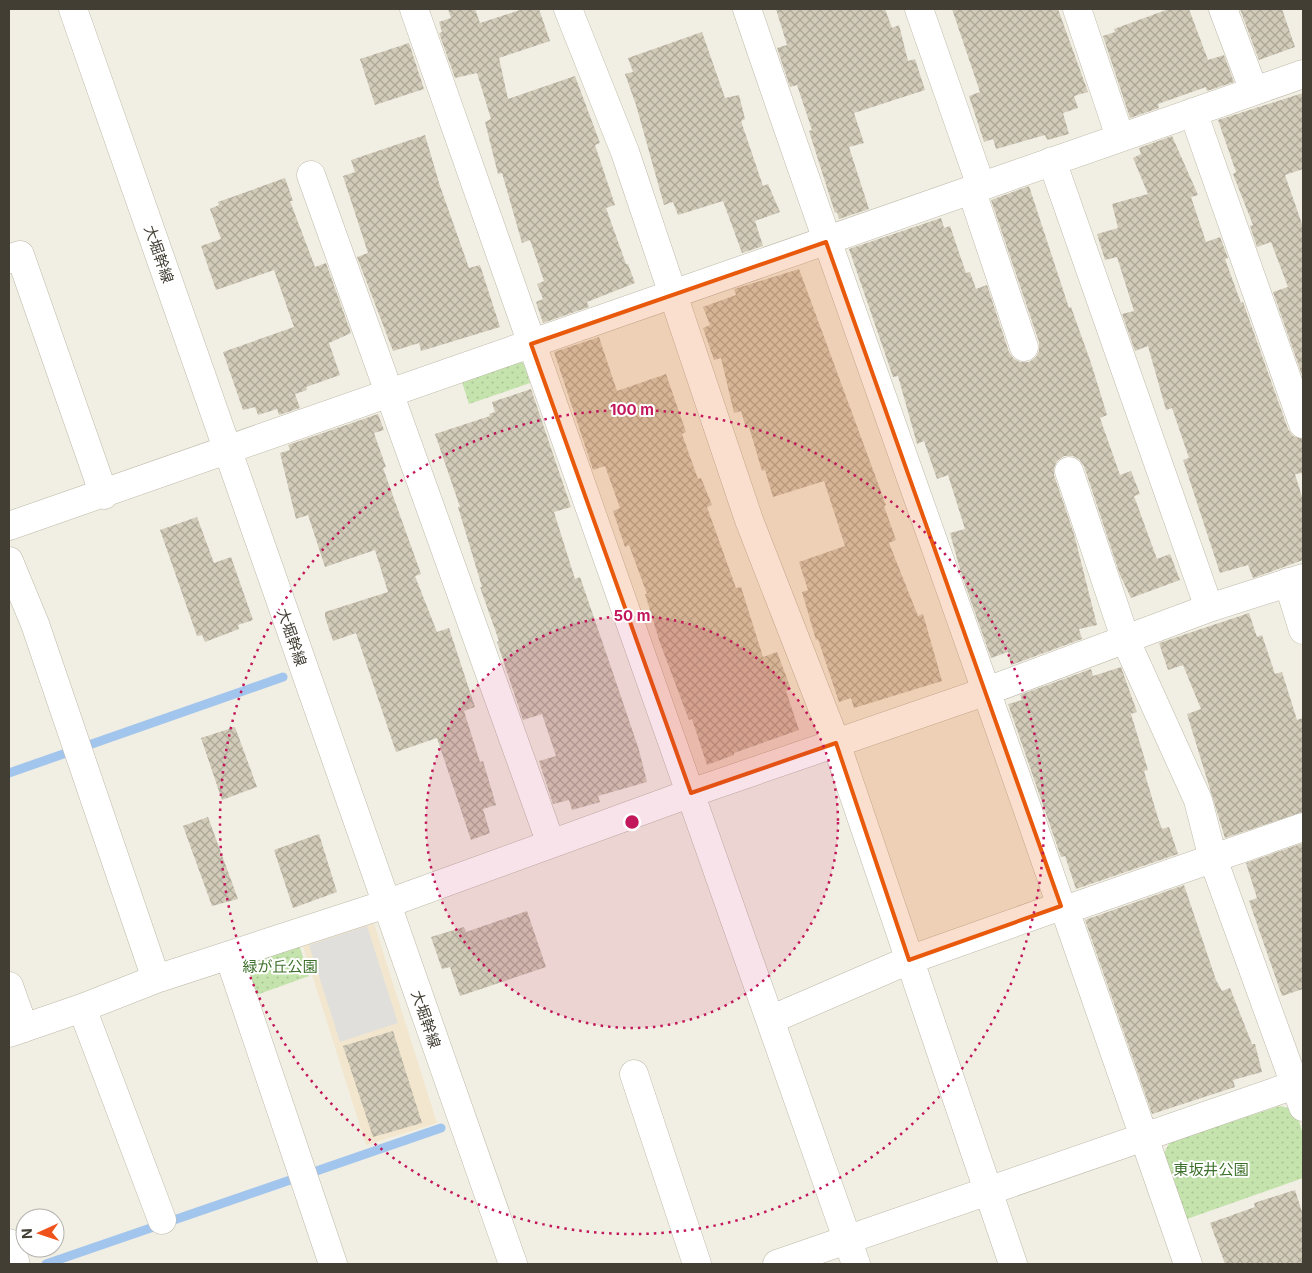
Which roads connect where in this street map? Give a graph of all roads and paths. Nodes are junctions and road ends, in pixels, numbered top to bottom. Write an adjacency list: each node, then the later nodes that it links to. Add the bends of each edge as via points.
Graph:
1 (73, 9): 22 (street, 大堀幹線)
2 (414, 9): 18 (street)
3 (568, 9): 17 (street, via 626,152)
4 (747, 9): 15 (street)
5 (919, 9): 14 (street)
6 (1077, 9): 11 (street)
7 (1223, 9): 9 (street)
8 (1303, 74): 9 (street)
9 (1254, 91): 10 (street)
10 (1193, 112): 11 (street); 21 (street)
11 (1120, 137): 12 (street)
12 (1052, 161): 14 (street); 28 (street)
13 (311, 176): 20 (street)
14 (976, 187): 15 (street); 19 (street)
15 (826, 242): 17 (street); 31 (street)
16 (9, 259): 24 (street, via 20,255)
17 (672, 295): 18 (street); 32 (street, via 748,520)
18 (531, 344): 20 (street); 33 (street)
19 (1024, 347)
20 (388, 392): 22 (street); 35 (street)
21 (1303, 424)
22 (228, 450): 24 (street); 37 (street, 大堀幹線)
23 (1070, 471): 30 (street)
24 (104, 495): 25 (street)
25 (9, 526)
26 (9, 560): 41 (street, via 35,624)
27 (1295, 580): 28 (street); 29 (street)
28 (1209, 608): 30 (street)
29 (1303, 630)
30 (1126, 640): 31 (street); 36 (street, via 1198,800)
31 (987, 691): 32 (street); 38 (street)
32 (836, 743): 33 (street); 40 (street)
33 (691, 793): 35 (street); 44 (street)
34 (1303, 827): 36 (street)
35 (551, 844): 37 (street)
36 (1213, 859): 38 (street); 47 (street)
37 (386, 904): 39 (street); 53 (street, 大堀幹線)
38 (1063, 908): 40 (street); 48 (street)
39 (229, 956): 41 (street); 52 (street)
40 (909, 960): 44 (street); 49 (street)
41 (156, 979): 43 (street)
42 (9, 986): 45 (street)
43 (82, 1008): 45 (street); 50 (street)
44 (770, 1020): 51 (street)
45 (16, 1031)
46 (634, 1074): 54 (street)
47 (1301, 1092): 48 (street)
48 (1145, 1138): 49 (street); 57 (street)
49 (987, 1192): 51 (street); 56 (street)
50 (162, 1220)
51 (851, 1252): 55 (street)
52 (333, 1264)
53 (512, 1264)
54 (697, 1264)
55 (777, 1264)
56 (1013, 1264)
57 (1188, 1264)

